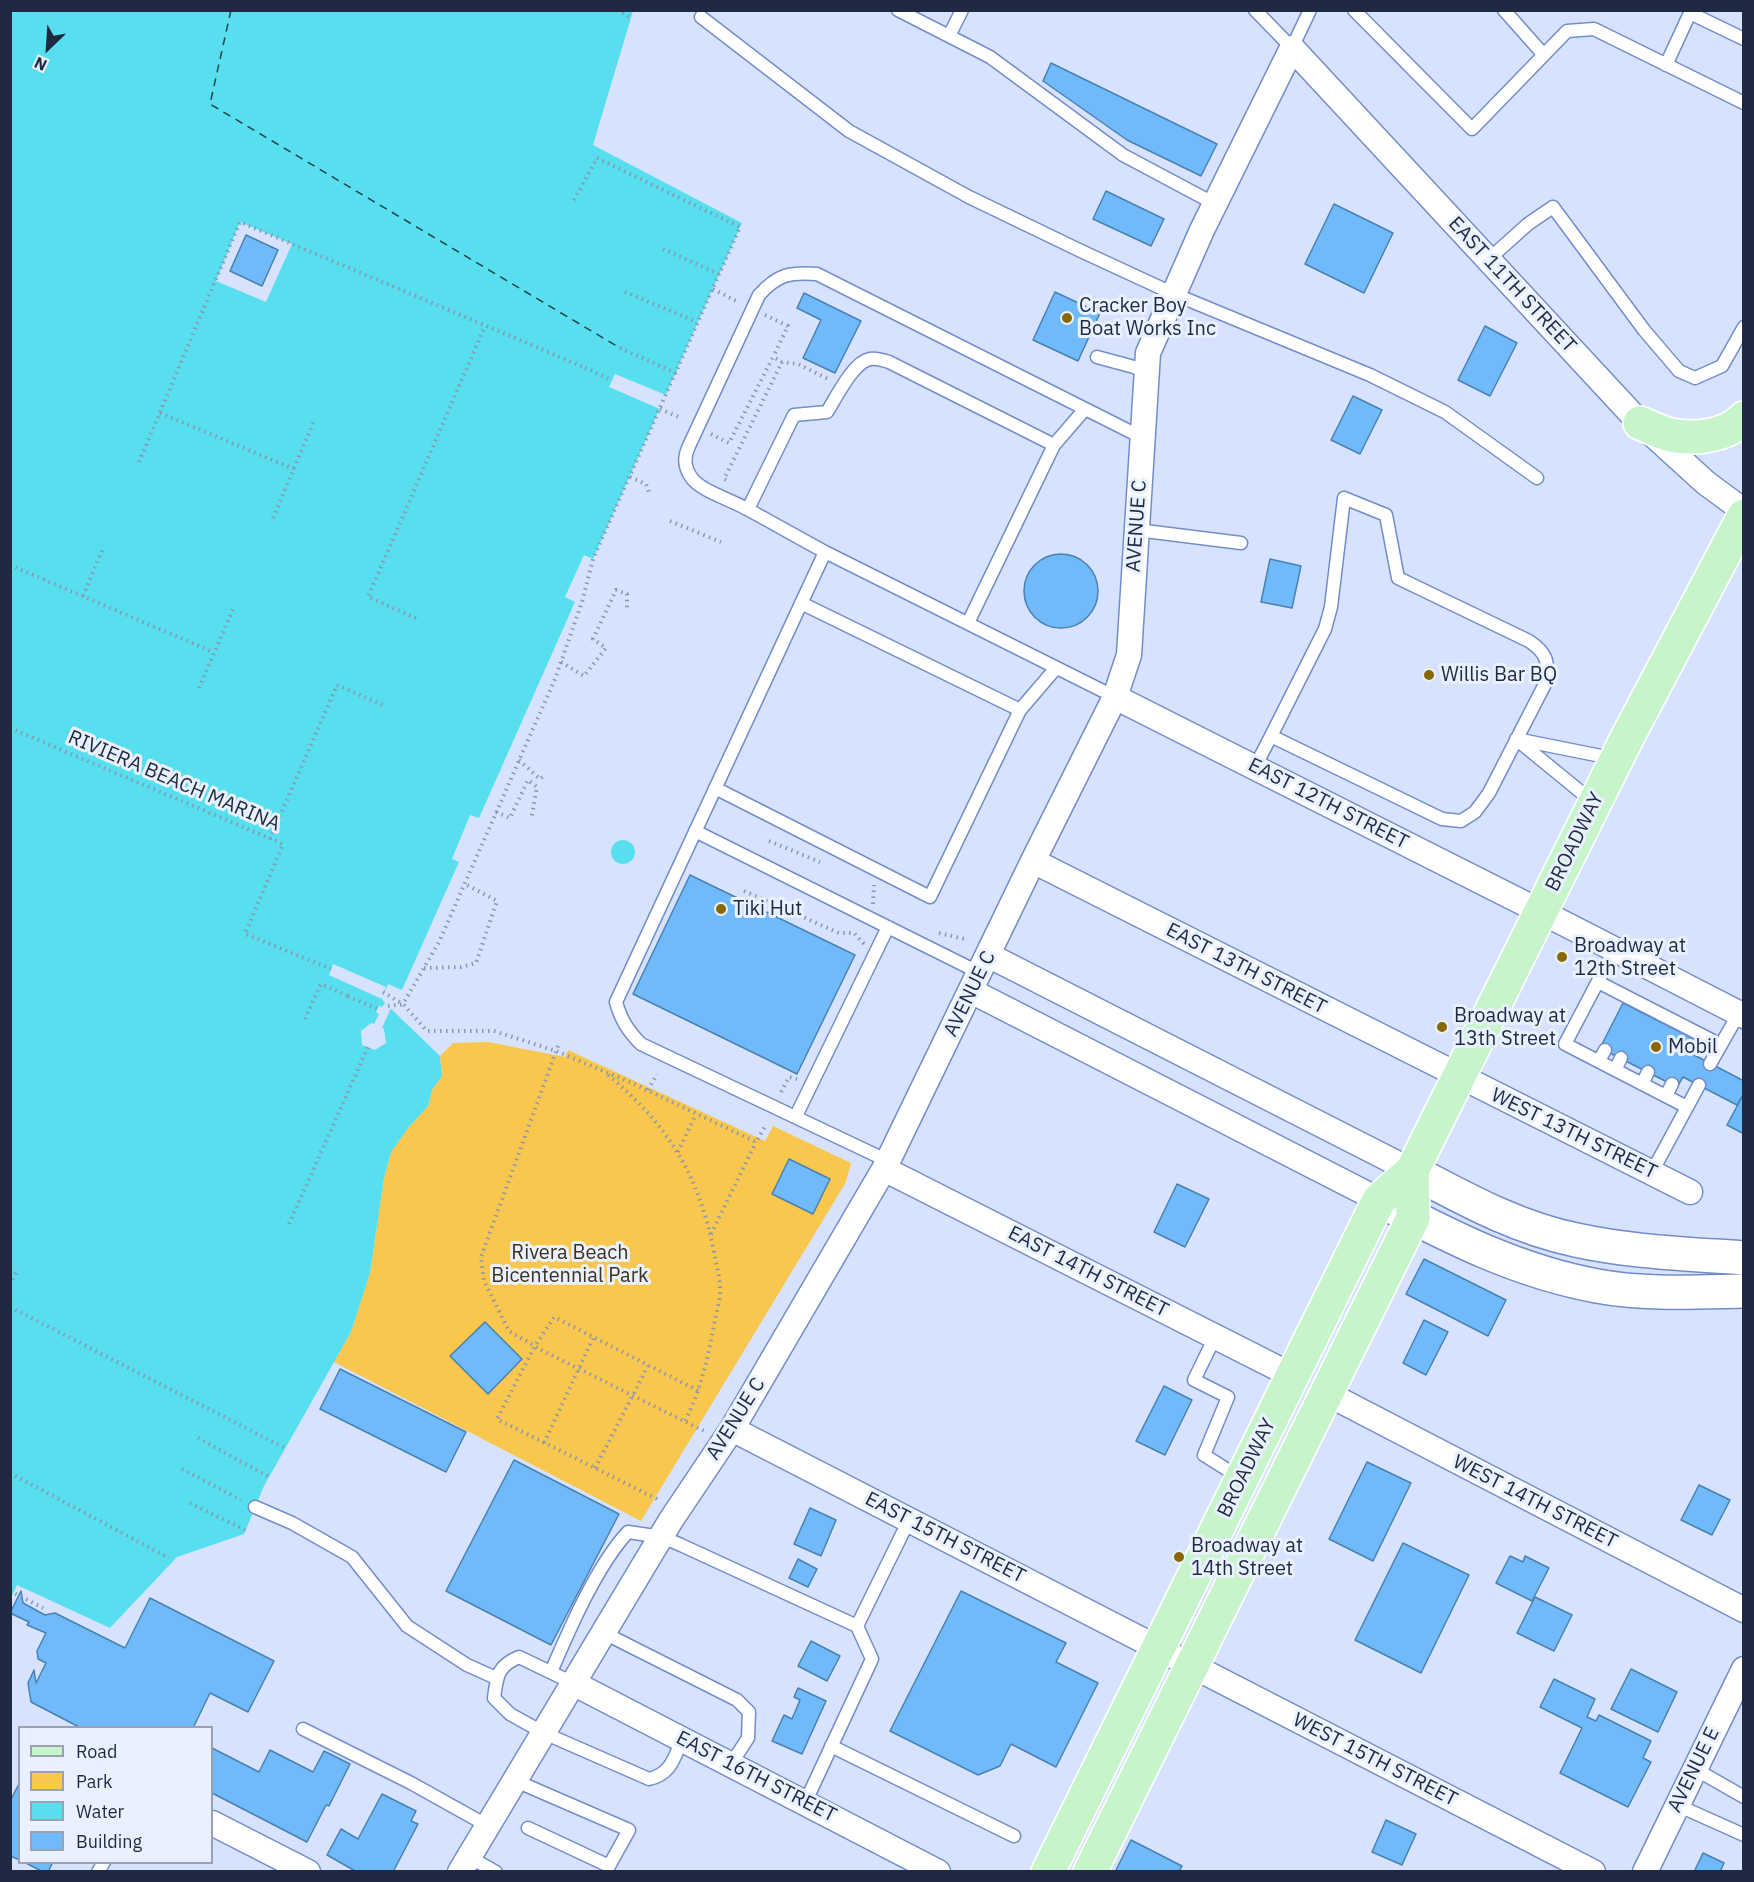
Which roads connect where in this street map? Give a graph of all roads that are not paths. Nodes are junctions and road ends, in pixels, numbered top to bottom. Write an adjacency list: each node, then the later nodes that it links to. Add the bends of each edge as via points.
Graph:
1 (898, 10): 8 (lane)
2 (962, 10): 8 (lane)
3 (1255, 10): 10 (lane)
4 (1310, 10): 10 (lane)
5 (1354, 10): 11 (lane, via 1472,129)
6 (1504, 10): 11 (lane)
7 (701, 18): 16 (lane, via 849,131 969,197)
8 (949, 36): 14 (lane, via 990,57 1123,155)
9 (1743, 39): 12 (lane, via 1690,13)
10 (1292, 48): 14 (street, AVENUE C); 15 (street, EAST 11TH STREET)
11 (1543, 54): 12 (lane, via 1567,31 1594,29)
12 (1666, 65): 13 (lane)
13 (1743, 103)
14 (1215, 204): 16 (street, AVENUE C)
15 (1489, 259): 17 (lane, via 1552,207 1679,371 1695,378 1722,366); 22 (street, EAST 11TH STREET)
16 (1174, 294): 19 (street, AVENUE C, via 1148,353); 25 (lane, via 1370,375 1444,412)
17 (1743, 327)
18 (1097, 357): 19 (lane)
19 (1147, 373): 23 (street, AVENUE C)
20 (1085, 409): 23 (lane); 24 (lane); 26 (lane, via 818,274 796,272 777,278 759,295 685,456 686,468 698,484)
21 (1743, 418): 22 (main road, via 1722,433 1688,437 1670,435)
22 (1640, 423): 27 (street, EAST 11TH STREET)
23 (1143, 438): 29 (street, AVENUE C)
24 (1054, 445): 26 (lane, via 900,367 878,358 867,359 854,369 827,412 794,416); 33 (lane)
25 (1537, 478)
26 (748, 509): 31 (lane)
27 (1743, 511)
28 (1743, 516): 39 (main road, BROADWAY)
29 (1137, 530): 30 (lane); 35 (street, AVENUE C, via 1129,655)
30 (1241, 543)
31 (825, 552): 32 (lane); 33 (lane)
32 (801, 603): 36 (lane); 41 (lane)
33 (968, 623): 34 (lane)
34 (1056, 668): 35 (lane); 36 (lane)
35 (1115, 697): 40 (street, EAST 12TH STREET); 44 (street, AVENUE C)
36 (1020, 711): 41 (lane, via 930,897)
37 (1271, 736): 38 (lane, via 1442,819 1461,820 1475,812 1489,793); 38 (lane, via 1325,630 1344,498 1386,515 1398,578 1541,649 1548,666 1546,682); 40 (lane)
38 (1516, 739): 39 (lane); 42 (lane)
39 (1617, 759): 42 (main road, BROADWAY)
40 (1255, 767): 45 (street, EAST 12TH STREET)
41 (715, 788): 43 (lane)
42 (1595, 804): 45 (main road, BROADWAY)
43 (695, 831): 46 (lane); 58 (lane, via 616,1002 620,1017 641,1044)
44 (1033, 861): 48 (street, AVENUE C); 53 (street, EAST 13TH STREET)
45 (1541, 912): 47 (street, EAST 12TH STREET); 53 (main road, BROADWAY)
46 (888, 927): 48 (lane); 58 (lane)
47 (1615, 950): 49 (lane); 50 (street, EAST 12TH STREET)
48 (980, 973): 59 (street, AVENUE C); 60 (street); 63 (street)
49 (1598, 982): 51 (lane, via 1646,1011); 56 (lane, via 1565,1044 1618,1064 1645,1078)
50 (1741, 1015): 51 (lane)
51 (1721, 1045): 52 (lane)
52 (1710, 1064)
53 (1459, 1077): 60 (main road, BROADWAY); 61 (street, WEST 13TH STREET)
54 (1672, 1084): 56 (lane)
55 (1699, 1085): 57 (lane)
56 (1666, 1096): 57 (lane)
57 (1687, 1107): 61 (lane)
58 (796, 1116): 59 (lane)
59 (886, 1165): 67 (street, EAST 14TH STREET); 70 (street, AVENUE C)
60 (1412, 1171): 63 (main road, BROADWAY); 64 (main road, BROADWAY); 65 (street, via 1505,1218 1575,1240 1611,1247)
61 (1652, 1172): 62 (street, WEST 13TH STREET)
62 (1690, 1192)
63 (1379, 1200): 64 (street); 68 (main road, BROADWAY)
64 (1413, 1218): 66 (street, via 1490,1255 1598,1286 1671,1292); 69 (main road, BROADWAY)
65 (1743, 1258)
66 (1743, 1291)
67 (1215, 1336): 68 (street, EAST 14TH STREET); 71 (lane, via 1194,1380 1228,1397 1204,1455)
68 (1293, 1376): 71 (main road, BROADWAY)
69 (1326, 1393): 75 (street, WEST 14TH STREET); 79 (main road, BROADWAY)
70 (732, 1429): 73 (street, EAST 15TH STREET); 74 (street, AVENUE C)
71 (1242, 1479): 78 (main road, BROADWAY)
72 (255, 1507): 82 (lane, via 292,1522 352,1557 407,1626 467,1665)
73 (909, 1520): 76 (lane); 78 (street, EAST 15TH STREET)
74 (662, 1537): 76 (lane); 77 (street, AVENUE C); 81 (lane, via 628,1532 617,1544)
75 (1743, 1610)
76 (857, 1626): 87 (lane, via 872,1659)
77 (604, 1633): 83 (street, AVENUE C); 88 (lane, via 737,1700 749,1712 748,1738)
78 (1158, 1648): 79 (street, WEST 15TH STREET); 103 (main road, BROADWAY)
79 (1191, 1665): 104 (main road, BROADWAY); 105 (street, WEST 15TH STREET)
80 (1743, 1669): 89 (street, AVENUE E)
81 (551, 1672): 82 (lane, via 519,1658 505,1663); 83 (lane)
82 (496, 1678): 85 (lane, via 494,1698 510,1714)
83 (573, 1683): 85 (street, AVENUE C); 86 (street, EAST 16TH STREET)
84 (303, 1729): 95 (lane)
85 (544, 1733): 86 (lane, via 649,1779 670,1767); 90 (street, AVENUE C)
86 (682, 1740): 88 (street, EAST 16TH STREET)
87 (831, 1746): 92 (lane); 98 (lane)
88 (731, 1764): 92 (street, EAST 16TH STREET)
89 (1695, 1768): 91 (lane); 93 (street, AVENUE E)
90 (516, 1781): 95 (street, AVENUE C); 96 (lane, via 629,1830 609,1866)
91 (1743, 1797)
92 (805, 1803): 102 (street, EAST 16TH STREET)
93 (1677, 1805): 97 (lane); 106 (street, AVENUE E)
94 (213, 1824): 100 (street)
95 (488, 1826): 99 (street, AVENUE C)
96 (528, 1828)
97 (1743, 1835)
98 (1014, 1836)
99 (465, 1864): 101 (lane)
100 (308, 1872)
101 (496, 1872)
102 (938, 1872)
103 (1048, 1872)
104 (1090, 1872)
105 (1593, 1872)
106 (1645, 1872)

